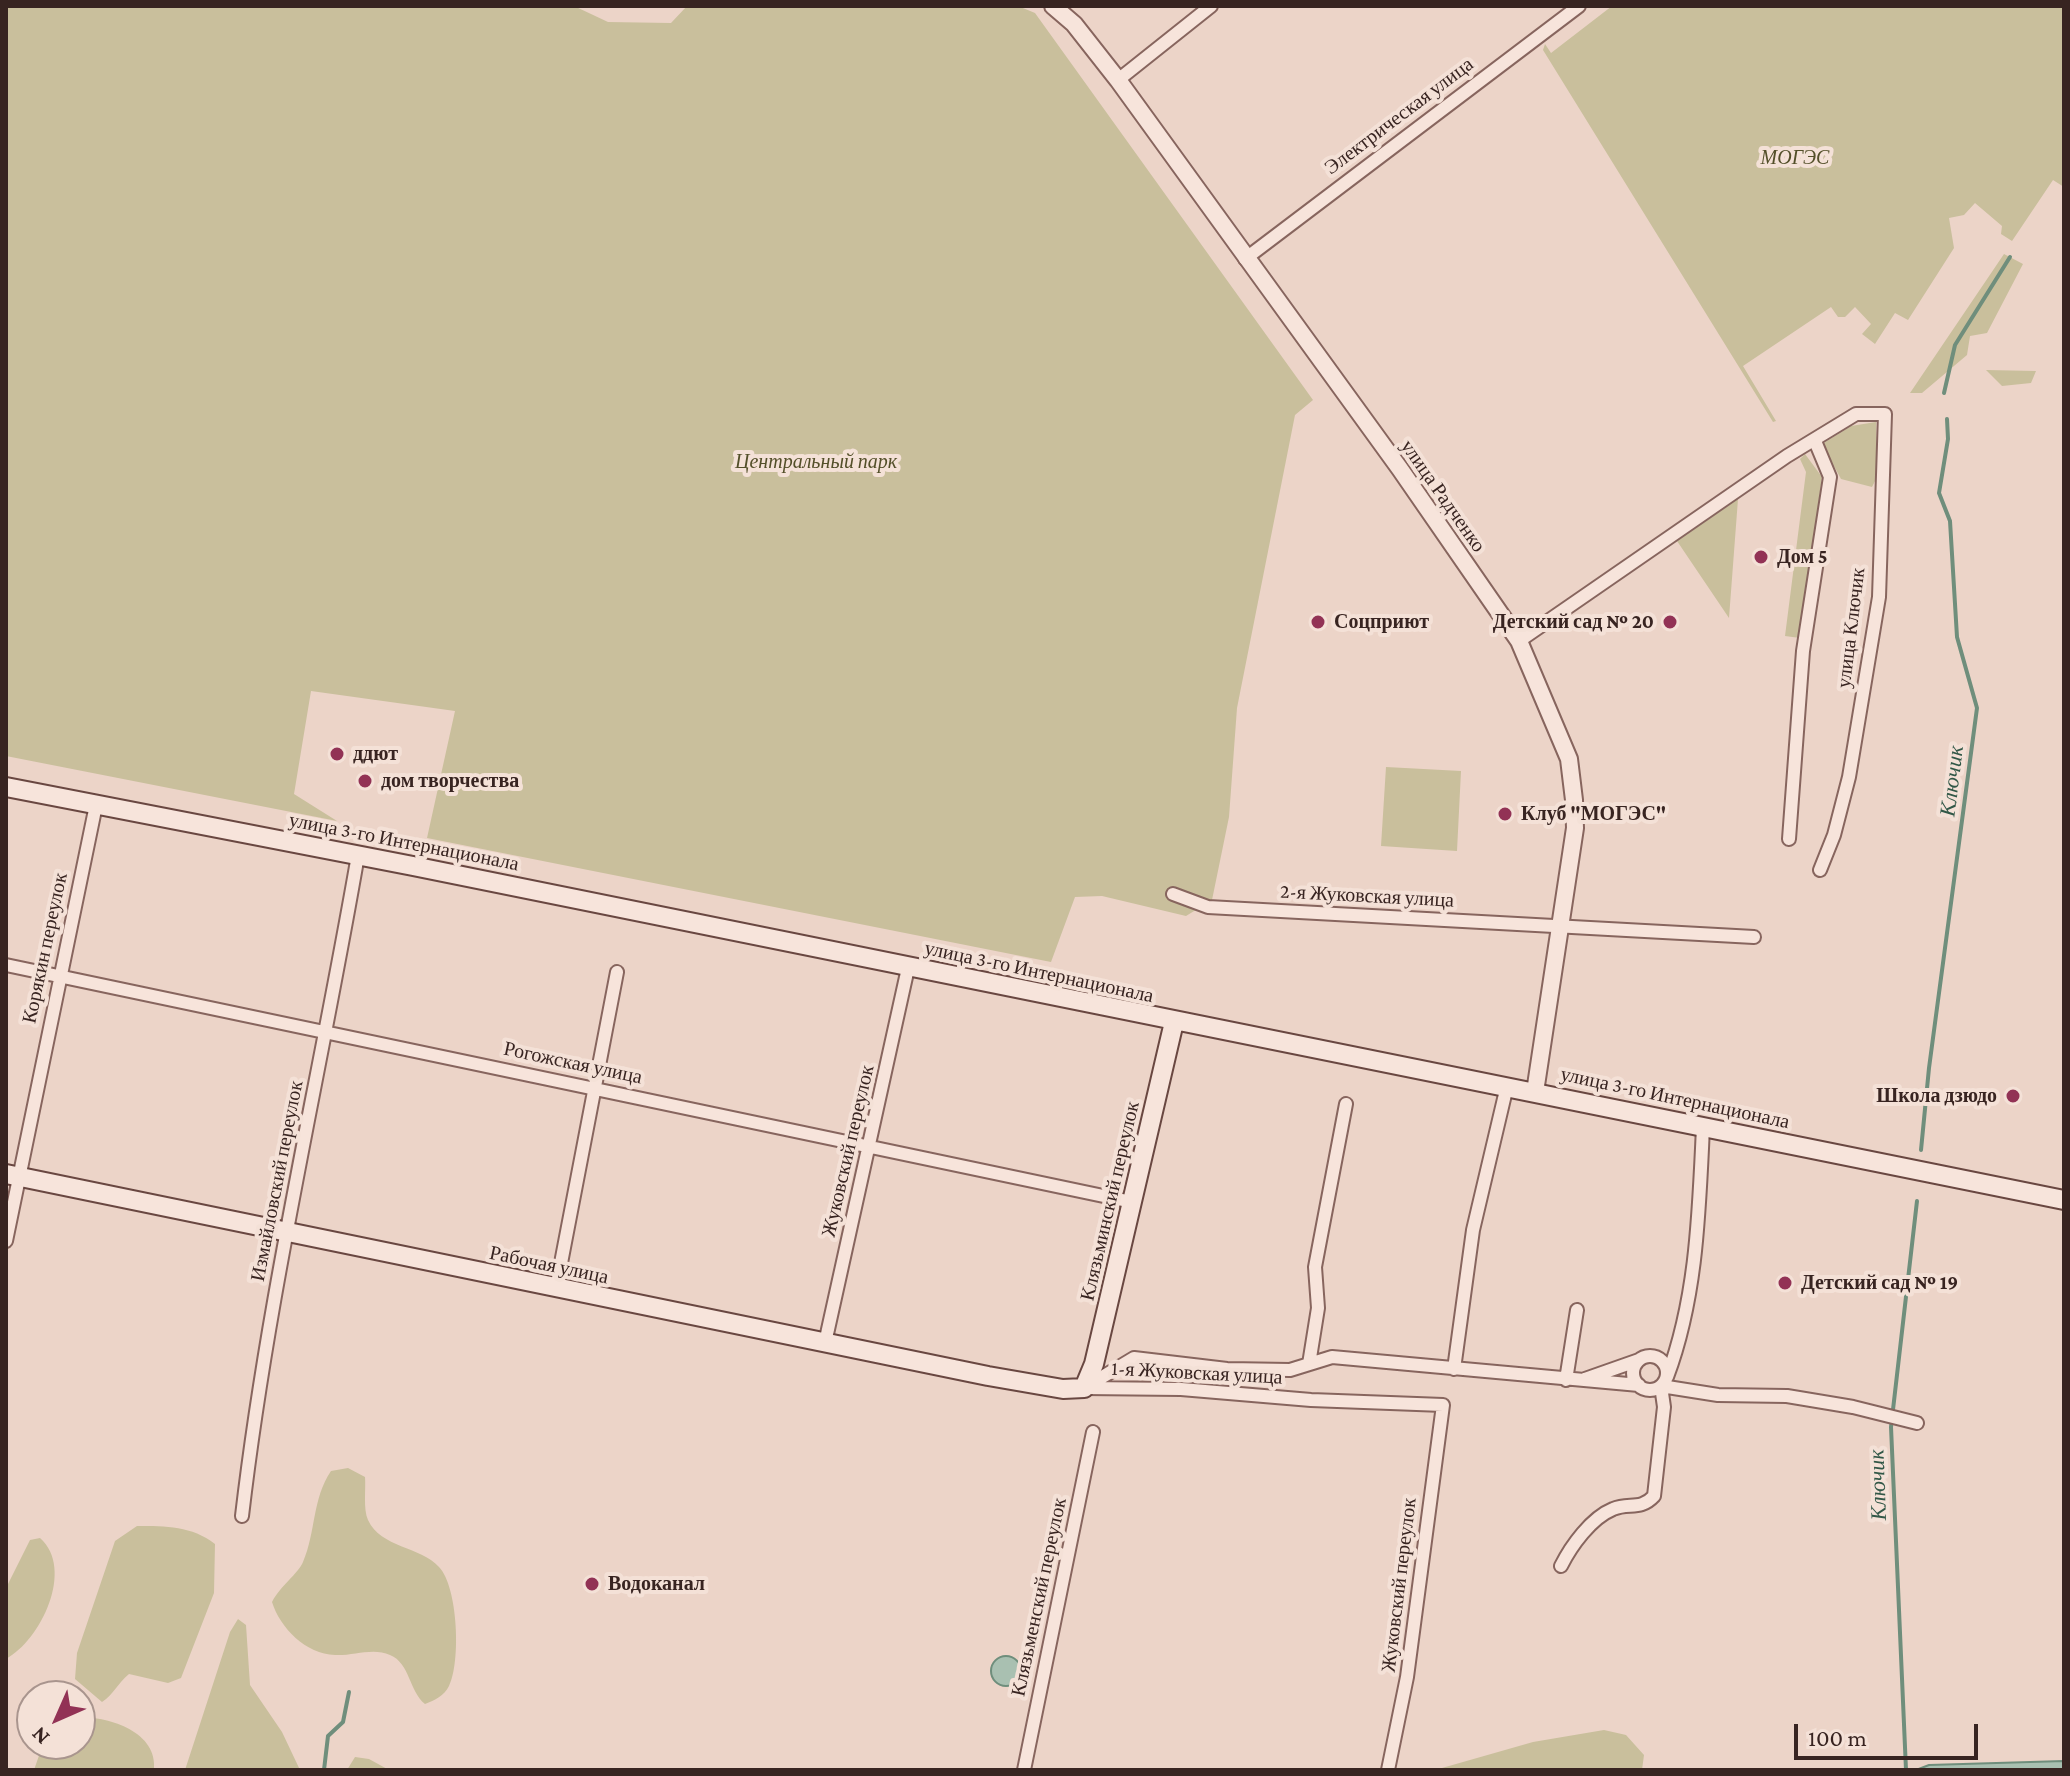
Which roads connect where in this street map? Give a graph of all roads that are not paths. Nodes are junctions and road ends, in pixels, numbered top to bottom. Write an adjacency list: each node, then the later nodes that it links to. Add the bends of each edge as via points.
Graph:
1 (1053, 6): 4 (street, улица Радченко)
2 (1211, 6): 4 (street)
3 (1579, 6): 5 (street, Электрическая улица)
4 (1118, 80): 5 (street, улица Радченко)
5 (1245, 259): 7 (street, улица Радченко)
6 (1815, 441): 7 (street, улица Ключик); 10 (street, via 1830,477 1803,651); 12 (street, улица Ключик, via 1856,414 1885,414 1879,597 1849,777)
7 (1519, 641): 14 (street, улица Радченко, via 1569,759 1575,828)
8 (6, 787): 9 (main road, улица 3-го Интернационала)
9 (96, 805): 11 (main road, улица 3-го Интернационала); 19 (street, Корякин переулок)
10 (1789, 839)
11 (358, 855): 17 (main road, улица 3-го Интернационала); 21 (street, Измайловский переулок)
12 (1820, 870)
13 (1173, 894): 14 (street, 2-я Жуковская улица, via 1208,907)
14 (1561, 926): 15 (street, 2-я Жуковская улица); 24 (street, улица Радченко)
15 (1754, 937)
16 (6, 965): 19 (street, Рогожская улица)
17 (908, 968): 20 (main road, улица 3-го Интернационала); 27 (street, Жуковский переулок)
18 (617, 972): 23 (street)
19 (60, 975): 21 (street, Рогожская улица); 28 (street, Корякин переулок)
20 (1174, 1022): 22 (main road, улица 3-го Интернационала); 30 (main road, Клязьминский переулок)
21 (327, 1033): 23 (street, Рогожская улица); 31 (street, Измайловский переулок)
22 (1507, 1086): 24 (main road, улица 3-го Интернационала); 40 (street, via 1473,1230)
23 (594, 1088): 27 (street, Рогожская улица); 33 (street)
24 (1535, 1092): 26 (main road, улица 3-го Интернационала)
25 (1346, 1104): 39 (street, via 1315,1267 1318,1308)
26 (1703, 1127): 29 (main road, улица 3-го Интернационала); 36 (street, via 1694,1260)
27 (870, 1145): 30 (street, Рогожская улица); 35 (street, Жуковский переулок)
28 (11, 1175): 31 (main road, Рабочая улица); 32 (street, Корякин переулок)
29 (2064, 1200)
30 (1132, 1202): 44 (main road, Клязьминский переулок)
31 (289, 1234): 33 (main road, Рабочая улица); 48 (street, Измайловский переулок, via 264,1346)
32 (6, 1241)
33 (556, 1289): 35 (main road, Рабочая улица)
34 (1577, 1310): 41 (street)
35 (825, 1343): 44 (main road, Рабочая улица, via 1063,1389)
36 (1677, 1346): 37 (street); 42 (street)
37 (1657, 1358): 38 (street); 42 (street, via 1665,1366)
38 (1639, 1360): 41 (street); 43 (street, via 1633,1375)
39 (1309, 1364): 40 (street, 1-я Жуковская улица, via 1332,1357); 44 (street, 1-я Жуковская улица, via 1290,1370 1227,1369 1134,1358)
40 (1454, 1369): 41 (street, 1-я Жуковская улица)
41 (1572, 1381): 43 (street, 1-я Жуковская улица)
42 (1664, 1381): 43 (street, via 1649,1390); 46 (street, via 1718,1395 1787,1396); 49 (street, via 1654,1496 1647,1504 1615,1508 1601,1517)
43 (1639, 1385)
44 (1084, 1388): 45 (street, 1-я Жуковская улица)
45 (1443, 1405): 51 (street, Жуковский переулок, via 1407,1677)
46 (1917, 1423)
47 (1093, 1432): 50 (street, Клязьменский переулок)
48 (242, 1516)
49 (1561, 1566)
50 (1024, 1770)
51 (1388, 1770)

